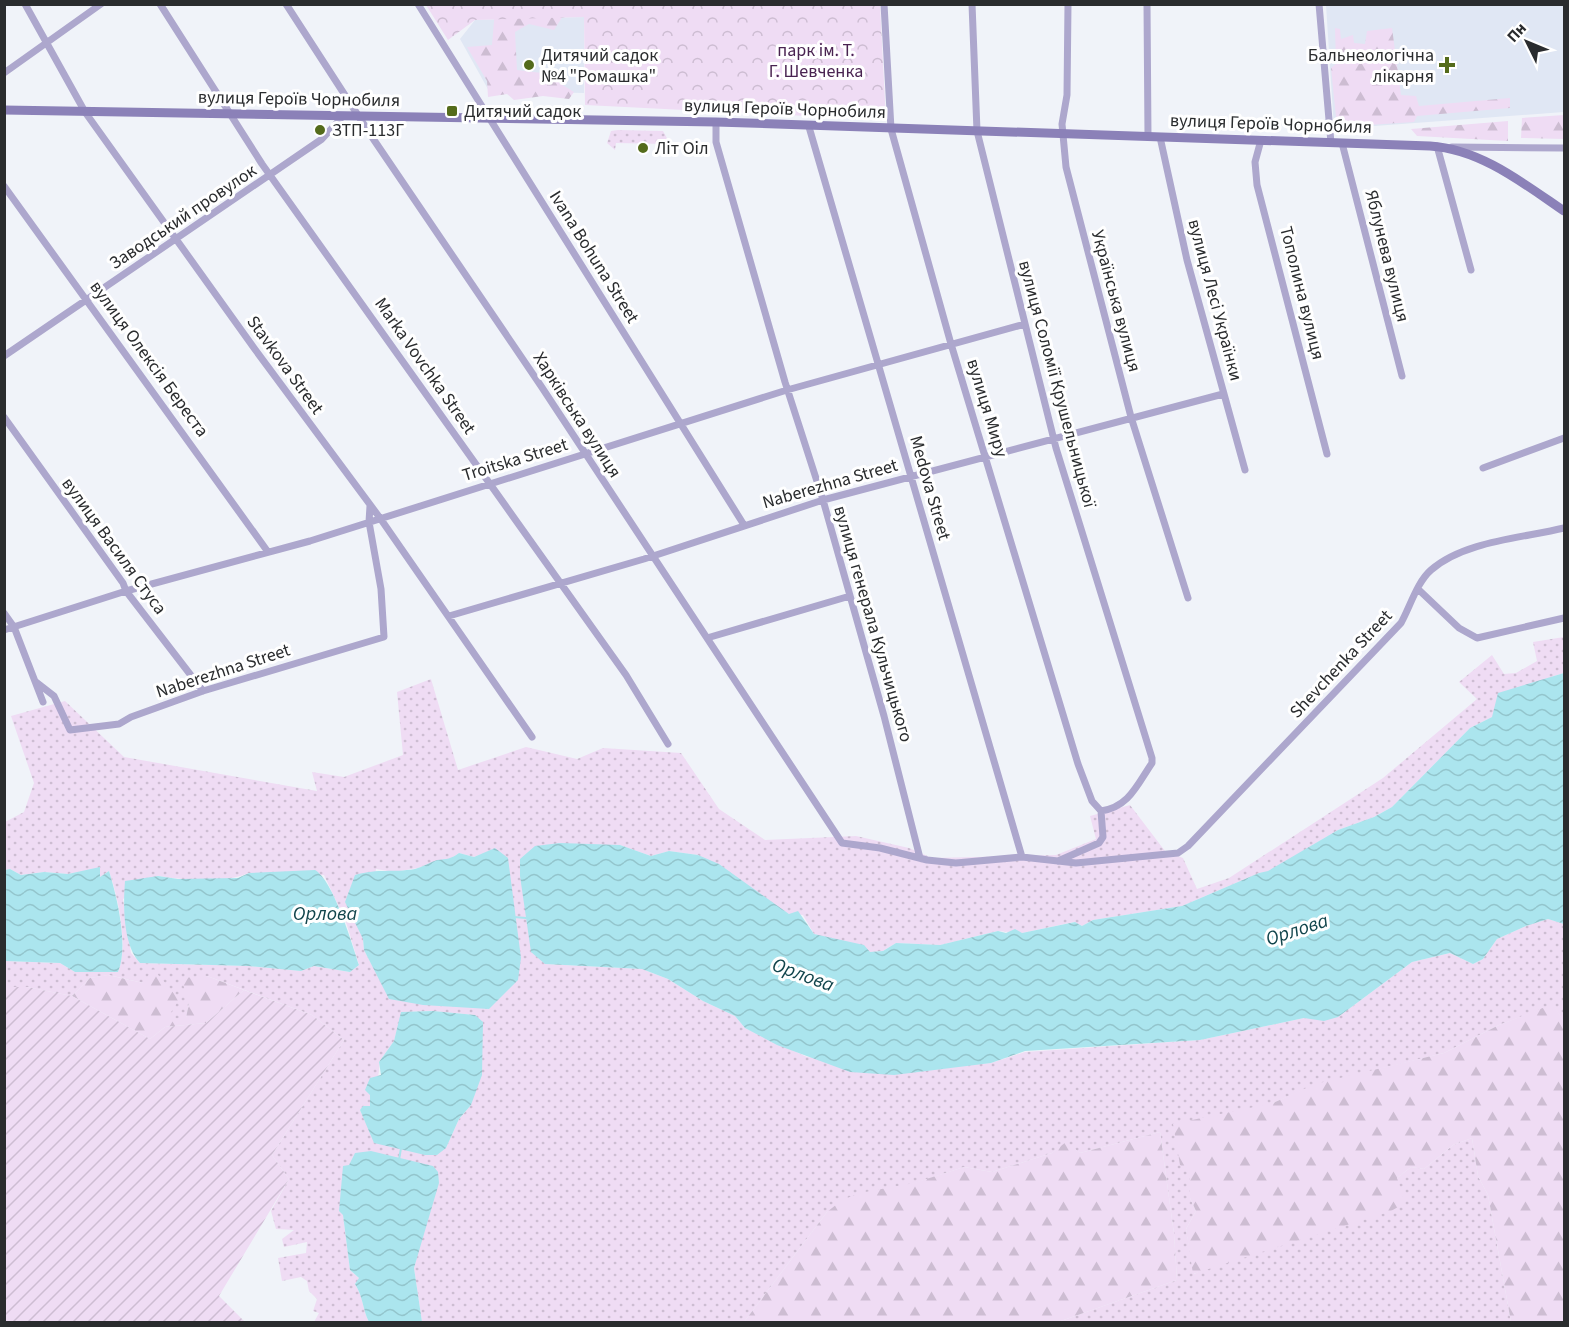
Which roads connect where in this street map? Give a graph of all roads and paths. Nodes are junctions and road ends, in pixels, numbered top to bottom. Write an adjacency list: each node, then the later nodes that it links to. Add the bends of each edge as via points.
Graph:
1 (25, 4): 11 (street, Stavkova Street)
2 (101, 4): 11 (street)
3 (160, 4): 15 (street, Marka Vovchka Street)
4 (286, 4): 17 (street, Харківська вулиця)
5 (418, 4): 18 (street, Ivana Bohuna Street)
6 (884, 4): 21 (street, вулиця Миру)
7 (972, 4): 22 (street, вулиця Соломії Крушельницької)
8 (1068, 4): 23 (street, Українська вулиця, via 1067,95)
9 (1147, 4): 24 (street)
10 (1319, 4): 27 (street)
11 (46, 42): 12 (street); 14 (street, Stavkova Street)
12 (4, 73)
13 (4, 110): 14 (street, вулиця Героїв Чорнобиля)
14 (85, 112): 15 (street, вулиця Героїв Чорнобиля); 35 (street, Stavkova Street)
15 (228, 114): 16 (street, вулиця Героїв Чорнобиля); 32 (street, Marka Vovchka Street)
16 (343, 116): 17 (street, вулиця Героїв Чорнобиля); 32 (street, Заводський провулок, via 322,139)
17 (359, 117): 18 (street, вулиця Героїв Чорнобиля); 50 (street, Харківська вулиця)
18 (489, 119): 19 (street, вулиця Героїв Чорнобиля); 47 (street, Ivana Bohuna Street)
19 (716, 122): 20 (street, вулиця Героїв Чорнобиля); 43 (street, вулиця генерала Кульчицького, via 716,142)
20 (809, 127): 21 (street, вулиця Героїв Чорнобиля); 41 (street, Medova Street)
21 (891, 129): 22 (street, вулиця Героїв Чорнобиля); 39 (street, вулиця Миру)
22 (976, 131): 23 (street, вулиця Героїв Чорнобиля); 38 (street, вулиця Соломії Крушельницької)
23 (1061, 133): 24 (street, вулиця Героїв Чорнобиля); 46 (street, Українська вулиця, via 1066,167)
24 (1148, 136): 25 (street, вулиця Героїв Чорнобиля)
25 (1160, 137): 26 (street, вулиця Героїв Чорнобиля); 44 (street, вулиця Лесі Українки, via 1187,260)
26 (1261, 140): 27 (street, вулиця Героїв Чорнобиля); 51 (street, Тополина вулиця, via 1255,162 1257,185)
27 (1331, 142): 28 (street, вулиця Героїв Чорнобиля)
28 (1342, 143): 29 (street, вулиця Героїв Чорнобиля); 42 (street, Яблунева вулиця)
29 (1437, 146): 30 (street, вулиця Героїв Чорнобиля); 36 (street)
30 (1450, 147): 31 (street, вулиця Героїв Чорнобиля); 34 (street, via 1494,166)
31 (1564, 148)
32 (271, 175): 35 (street, Заводський провулок); 56 (street, Marka Vovchka Street)
33 (4, 186): 37 (street, вулиця Олексія Береста)
34 (1564, 211)
35 (176, 239): 37 (street, Заводський провулок); 58 (street, Stavkova Street)
36 (1471, 270)
37 (88, 299): 40 (street, Заводський провулок); 63 (street, вулиця Олексія Береста)
38 (1025, 324): 39 (street, Troitska Street); 48 (street, вулиця Соломії Крушельницької)
39 (951, 344): 41 (street, Troitska Street); 52 (street, вулиця Миру)
40 (4, 356)
41 (879, 364): 43 (street, Troitska Street); 55 (street, Medova Street)
42 (1402, 376)
43 (787, 390): 47 (street, Troitska Street); 57 (street, вулиця генерала Кульчицького)
44 (1223, 394): 46 (street, Naberezhna Street); 54 (street, вулиця Лесі Українки)
45 (4, 417): 67 (street, вулиця Василя Стуса)
46 (1131, 417): 48 (street, Naberezhna Street); 69 (street, Українська вулиця)
47 (680, 423): 50 (street, Troitska Street); 61 (street, Ivana Bohuna Street)
48 (1053, 437): 52 (street, Naberezhna Street); 81 (street, вулиця Соломії Крушельницької, via 1152,763 1127,801)
49 (1564, 438): 53 (street)
50 (584, 454): 56 (street, Troitska Street); 64 (street, Харківська вулиця)
51 (1327, 454)
52 (986, 458): 55 (street, Naberezhna Street); 81 (street, вулиця Миру, via 1078,764 1092,801)
53 (1483, 468)
54 (1245, 470)
55 (910, 477): 57 (street, Naberezhna Street); 82 (street, Medova Street)
56 (489, 483): 59 (street, Troitska Street); 65 (street, Marka Vovchka Street)
57 (823, 500): 61 (street, Naberezhna Street); 68 (street, вулиця генерала Кульчицького)
58 (370, 506): 59 (street, Stavkova Street); 60 (street)
59 (380, 518): 60 (street, Troitska Street); 71 (street, Stavkova Street)
60 (369, 522): 63 (street, Troitska Street); 77 (street, Naberezhna Street, via 381,589 384,637)
61 (744, 525): 64 (street, Naberezhna Street)
62 (1564, 528): 66 (street, Shevchenka Street, via 1470,550 1431,570)
63 (268, 552): 67 (street, Troitska Street)
64 (653, 556): 65 (street, Naberezhna Street); 75 (street, Харківська вулиця)
65 (560, 584): 71 (street, Naberezhna Street); 80 (street, Marka Vovchka Street, via 626,675)
66 (1419, 590): 72 (street, via 1459,628 1477,638); 84 (street, Shevchenka Street, via 1401,623 1188,846 1166,855)
67 (126, 591): 73 (street, Troitska Street); 77 (street, вулиця Василя Стуса)
68 (850, 596): 75 (street); 83 (street, вулиця генерала Кульчицького)
69 (1188, 598)
70 (4, 613): 73 (street)
71 (449, 616): 79 (street, Stavkova Street)
72 (1564, 618)
73 (14, 627): 74 (street, Troitska Street); 76 (street)
74 (4, 630)
75 (707, 638): 83 (street, Харківська вулиця, via 842,843)
76 (36, 681): 77 (street, Naberezhna Street, via 54,696 70,730 119,724); 78 (street)
77 (203, 691)
78 (43, 702)
79 (532, 737)
80 (668, 744)
81 (1101, 811): 84 (street, via 1099,843)
82 (1022, 856): 83 (street, via 956,863); 84 (street)
83 (920, 858)
84 (1054, 862)

